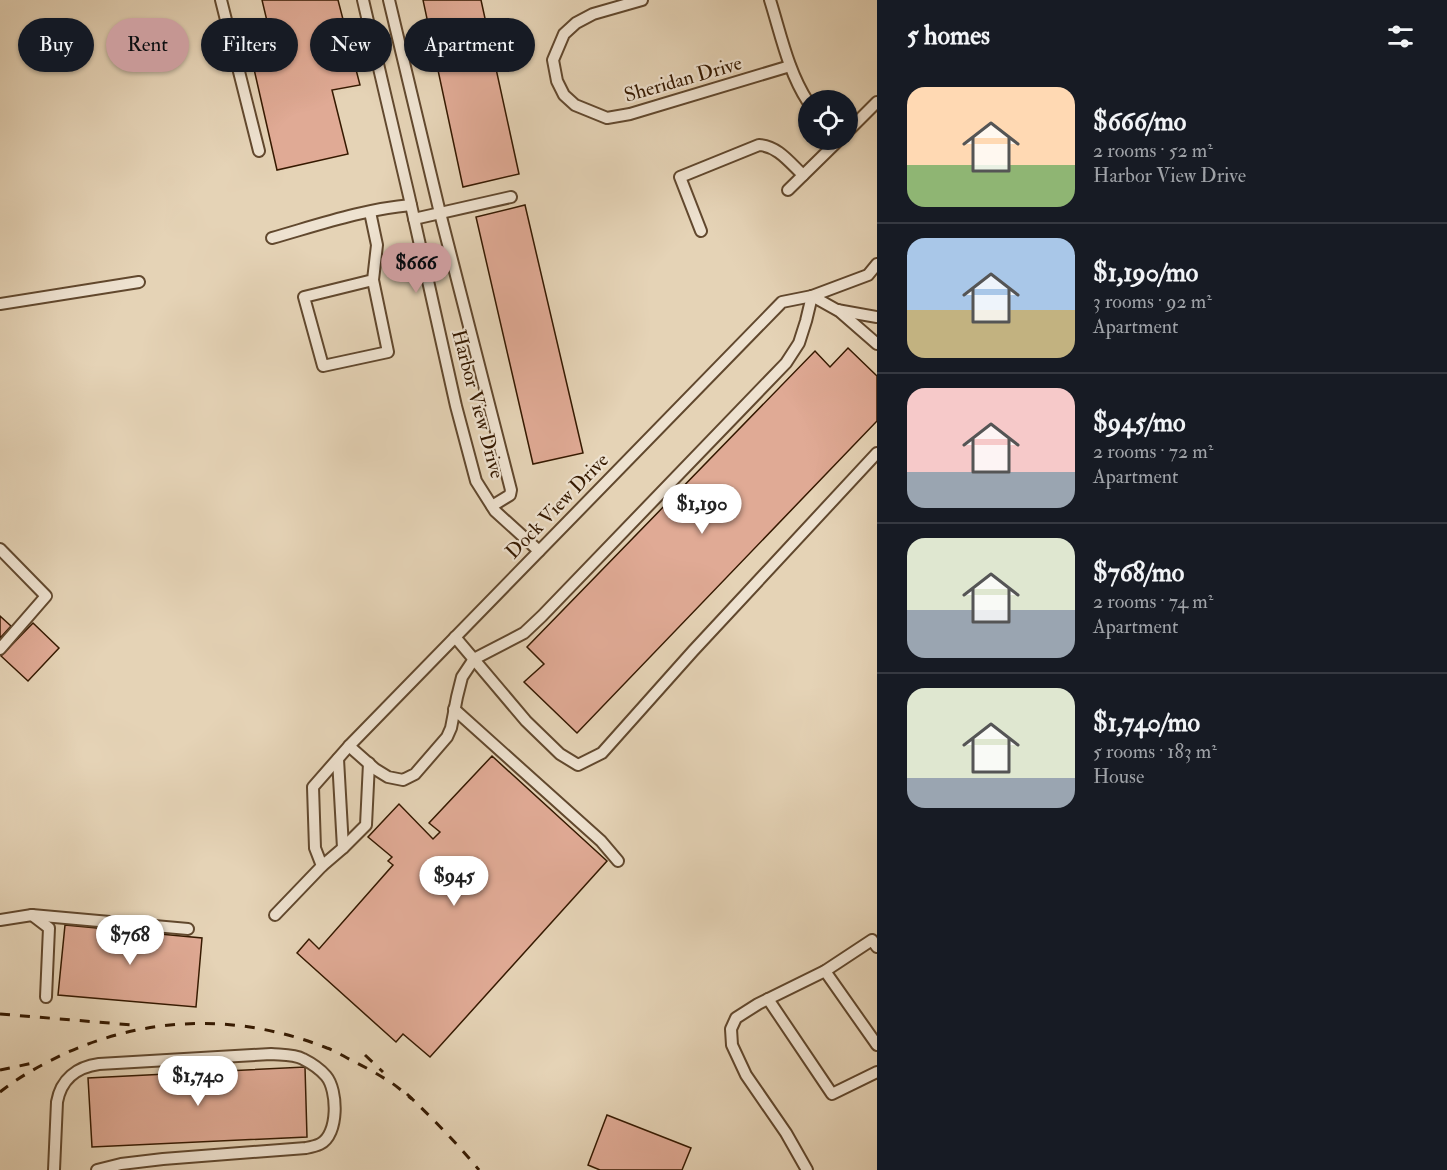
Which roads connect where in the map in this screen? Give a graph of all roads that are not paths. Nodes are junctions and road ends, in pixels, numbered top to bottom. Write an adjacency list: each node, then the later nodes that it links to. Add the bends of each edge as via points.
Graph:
1 (220, 0): 11 (street)
2 (363, 0): 15 (street, Harbor View Drive)
3 (389, 0): 17 (street)
4 (642, 0): 6 (street, Sheridan Drive, via 593,14 564,34 553,60 557,81 575,105 607,118 630,114)
5 (770, 0): 6 (street)
6 (790, 66): 7 (street)
7 (800, 90)
8 (877, 102): 9 (street)
9 (858, 121)
10 (829, 150): 12 (street)
11 (259, 151)
12 (803, 175): 13 (street); 19 (street, via 777,150 759,145 680,177)
13 (788, 190)
14 (511, 197): 17 (street)
15 (411, 205): 16 (street); 18 (street, Harbor View Drive)
16 (370, 212): 20 (street); 22 (street, via 377,245)
17 (440, 213): 18 (street); 30 (street, via 511,490 510,495)
18 (414, 219): 30 (street, Harbor View Drive, via 465,444 476,481)
19 (701, 231)
20 (272, 238)
21 (877, 264): 24 (street, Dock View Drive, via 868,275)
22 (373, 280): 22 (street, via 388,352 323,366 304,297)
23 (139, 282): 25 (street)
24 (812, 296): 26 (street); 32 (street, Dock View Drive, via 782,302); 35 (street, via 799,343 786,363 542,616 524,633)
25 (0, 304)
26 (837, 310): 27 (street); 28 (street)
27 (877, 317)
28 (877, 344)
29 (877, 453): 35 (street, via 602,753 578,765 560,754)
30 (492, 506): 32 (street, Harbor View Drive)
31 (0, 549): 34 (street, via 46,596)
32 (538, 551): 33 (street, Dock View Drive)
33 (455, 637): 35 (street); 37 (street, Dock View Drive)
34 (0, 649)
35 (474, 659): 36 (street, via 462,677)
36 (454, 709): 39 (street, via 447,737 415,774 403,780 388,777); 41 (street)
37 (350, 746): 38 (street, Dock View Drive); 39 (street)
38 (338, 759): 40 (street); 42 (street, Dock View Drive, via 313,787 315,848)
39 (369, 764): 40 (street, via 366,825)
40 (343, 848): 42 (street)
41 (618, 861)
42 (322, 866): 44 (street)
43 (32, 915): 45 (street); 46 (street); 49 (street, via 49,928)
44 (275, 915)
45 (0, 920)
46 (188, 929)
47 (875, 941): 48 (street)
48 (825, 971): 50 (street); 51 (street)
49 (46, 997)
50 (768, 999): 52 (street, via 832,1094); 55 (street, via 736,1018 731,1029 732,1045 746,1075)
51 (877, 1045)
52 (877, 1072)
53 (54, 1170): 54 (street, via 59,1093 68,1078 87,1066 286,1055 313,1064 332,1087 333,1121 330,1135 321,1144 163,1159)
54 (96, 1170)
55 (807, 1170)

